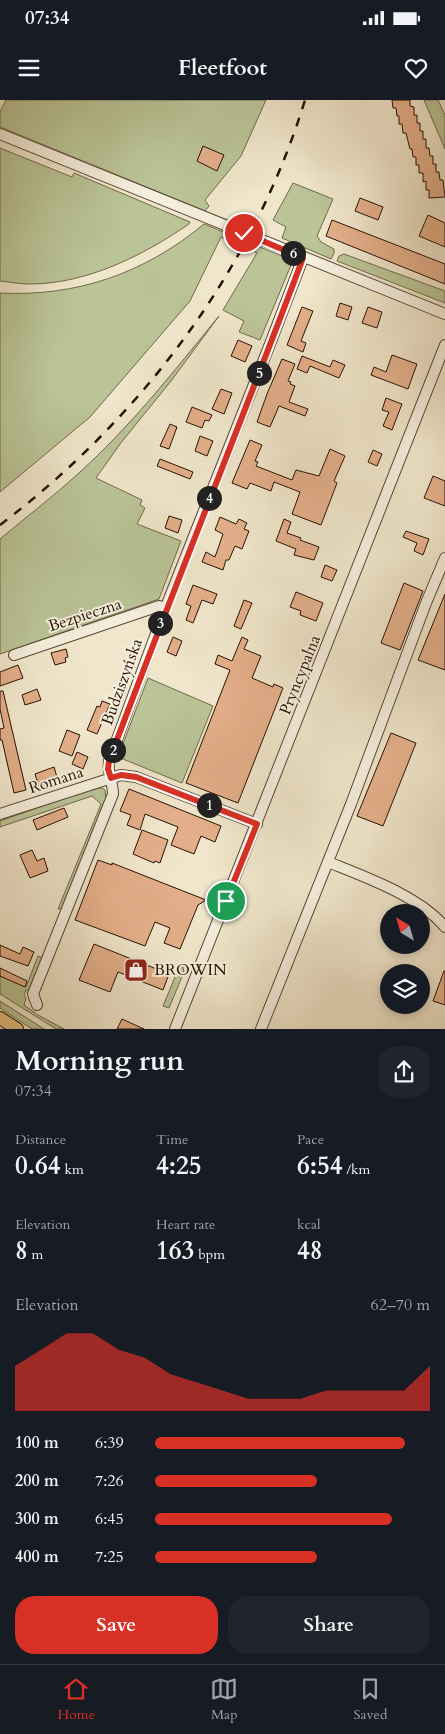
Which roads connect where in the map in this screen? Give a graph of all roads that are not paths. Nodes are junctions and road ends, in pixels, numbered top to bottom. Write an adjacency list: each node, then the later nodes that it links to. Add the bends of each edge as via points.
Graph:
1 (0, 134): 2 (street)
2 (303, 258): 3 (street); 6 (street, Budziszyńska)
3 (445, 314)
4 (445, 345): 10 (street, Pryncypalna)
5 (445, 558): 11 (street)
6 (166, 609): 7 (street, Bezpieczna, via 159,606); 8 (street, Budziszyńska, via 109,761)
7 (14, 655)
8 (111, 778): 9 (street, Romana); 10 (street, Romana, via 121,775 136,777); 13 (street, Budziszyńska, via 113,794 33,994)
9 (0, 814)
10 (257, 824): 14 (street, Pryncypalna)
11 (328, 862): 12 (street, via 412,899); 19 (street)
12 (445, 927)
13 (37, 1005)
14 (180, 1016): 17 (street, Pryncypalna); 18 (street, Pryncypalna)
15 (0, 1018): 16 (main road)
16 (17, 1029)
17 (171, 1029)
18 (175, 1029)
19 (261, 1029)

